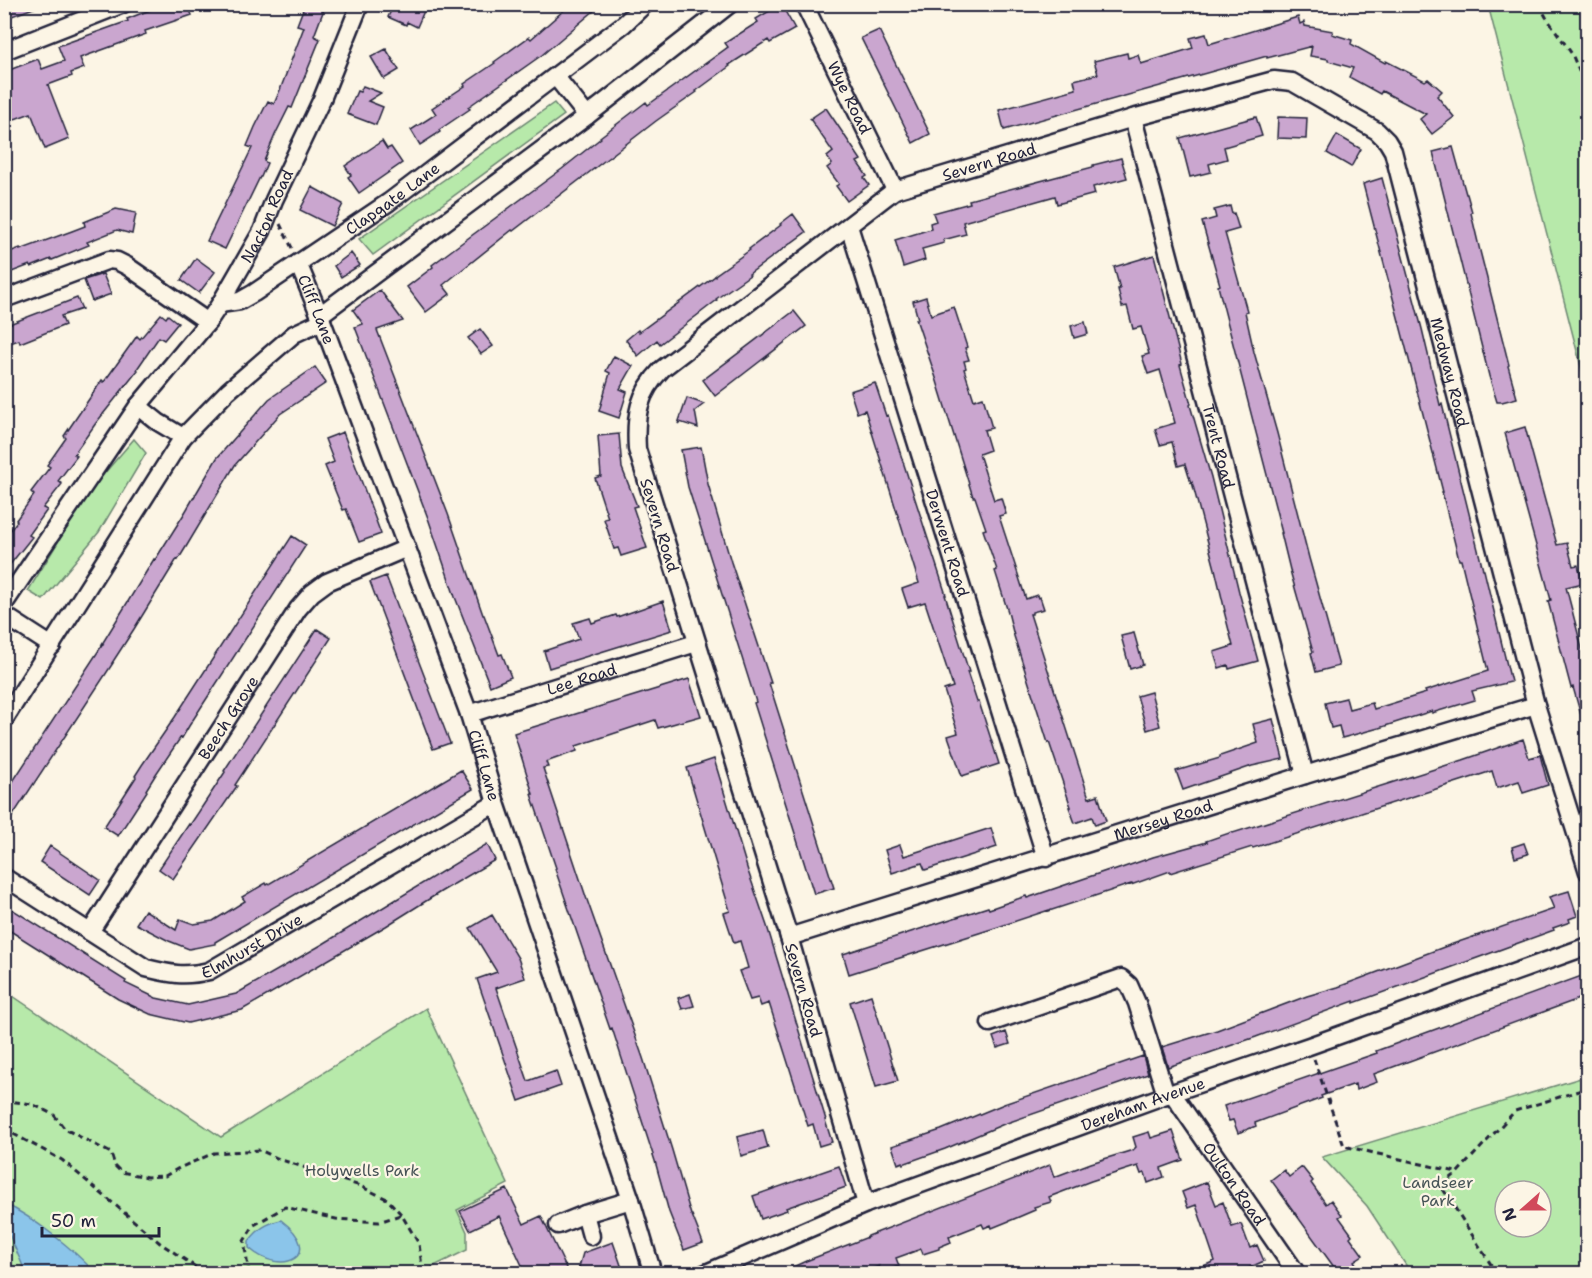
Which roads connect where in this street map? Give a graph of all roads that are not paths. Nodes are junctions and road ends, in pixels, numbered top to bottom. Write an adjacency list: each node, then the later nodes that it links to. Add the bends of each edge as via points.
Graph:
1 (123, 4): 6 (street)
2 (360, 4): 14 (street, Nacton Road, via 262,231)
3 (645, 4): 7 (street, Clapgate Lane)
4 (730, 4): 8 (street)
5 (804, 4): 10 (street, Wye Road)
6 (4, 51)
7 (556, 76): 8 (street); 12 (street, Clapgate Lane, via 389,202)
8 (586, 116): 15 (street)
9 (1133, 118): 10 (street, Severn Road); 24 (street, Medway Road, via 1274,80 1292,82 1377,131 1387,141 1393,151); 27 (street, Trent Road)
10 (895, 190): 11 (street, Severn Road)
11 (849, 226): 22 (street, Severn Road, via 662,369 643,394 636,429 637,449); 29 (street, Derwent Road)
12 (303, 259): 14 (street, Clapgate Lane, via 240,301); 15 (street, Cliff Lane)
13 (4, 299): 16 (street, via 109,260 127,266)
14 (220, 304): 16 (street, Nacton Road)
15 (321, 318): 18 (street, via 294,334 228,391); 19 (street, Cliff Lane)
16 (208, 322): 17 (street, Nacton Road)
17 (138, 406): 18 (street); 20 (street, Nacton Road)
18 (183, 437): 23 (street)
19 (407, 548): 25 (street, Cliff Lane); 32 (street, Beech Grove, via 312,592)
20 (4, 604)
21 (4, 615): 23 (street)
22 (696, 643): 25 (street, Lee Road); 33 (street, Severn Road)
23 (52, 646): 26 (street)
24 (1536, 705): 27 (street, Mersey Road); 30 (street, Medway Road)
25 (469, 714): 28 (street, Cliff Lane)
26 (4, 720)
27 (1305, 775): 29 (street, Mersey Road)
28 (496, 803): 32 (street, Elmhurst Drive, via 209,971 171,975 146,968); 37 (street, Cliff Lane)
29 (1046, 858): 33 (street, Mersey Road)
30 (1587, 872)
31 (4, 877): 32 (street, Elmhurst Drive)
32 (90, 932)
33 (789, 937): 38 (street, Severn Road)
34 (1587, 946): 36 (street, Dereham Avenue)
35 (990, 1023): 36 (street, Oulton Road, via 1121,978 1137,1003)
36 (1169, 1094): 38 (street, Dereham Avenue); 42 (street, Oulton Road)
37 (631, 1200): 39 (street); 43 (street, Cliff Lane)
38 (866, 1204): 44 (street, Dereham Avenue)
39 (585, 1214): 40 (street); 41 (street)
40 (558, 1225)
41 (591, 1236)
42 (1293, 1272)
43 (653, 1274)
44 (704, 1274)

